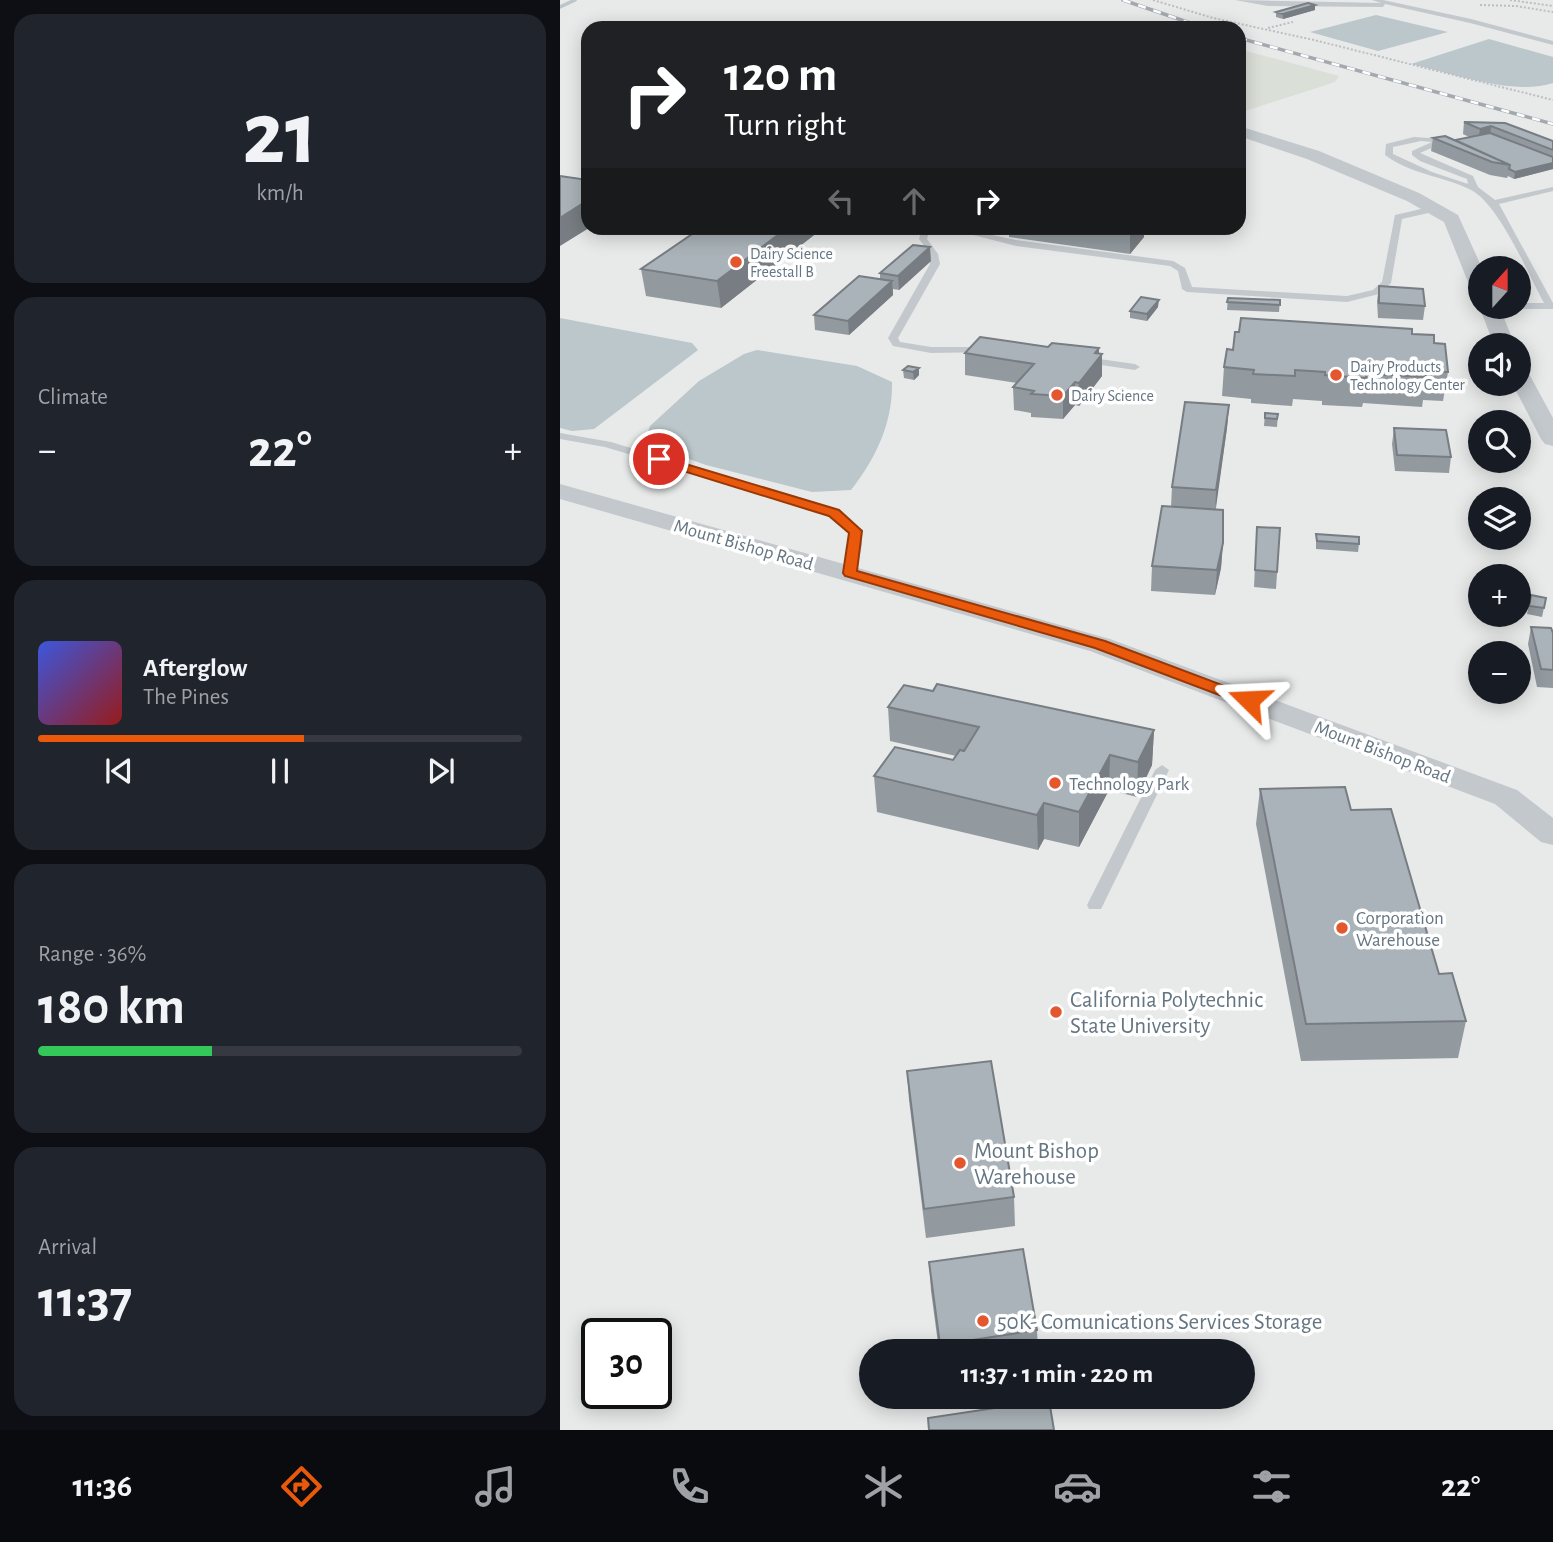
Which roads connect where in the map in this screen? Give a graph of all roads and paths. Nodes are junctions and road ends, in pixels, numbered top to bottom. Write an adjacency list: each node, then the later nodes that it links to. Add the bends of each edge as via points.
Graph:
1 (1153, 0): 7 (path)
2 (1238, 0): 5 (lane)
3 (1375, 0): 5 (lane)
4 (1510, 0): 6 (path)
5 (1402, 5): 9 (lane)
6 (1553, 6)
7 (1220, 21)
8 (1246, 26): 10 (path)
9 (1553, 43)
10 (1553, 100)
11 (1246, 133): 15 (street, via 1314,155)
12 (1474, 188): 12 (lane, via 1389,155 1390,146 1426,137 1440,141 1415,153 1470,178); 14 (lane)
13 (1553, 189): 14 (lane)
14 (1494, 203): 20 (lane)
15 (1434, 209): 17 (lane, via 1398,218 1386,283 1376,292 1347,299 1188,288 1182,270 1173,264); 18 (street, via 1452,219)
16 (924, 235): 21 (lane, via 935,264 893,338 897,344 941,352)
17 (981, 235)
18 (1468, 258)
19 (1531, 306): 20 (lane)
20 (1552, 306)
21 (999, 350)
22 (1068, 357): 23 (lane)
23 (1135, 367)
24 (1530, 396): 26 (street)
25 (560, 436): 28 (lane, via 607,444 834,513 855,531)
26 (1553, 439)
27 (560, 491): 28 (street, Mount Bishop Road)
28 (850, 573): 30 (street, Mount Bishop Road, via 1110,648 1506,797)
29 (1162, 770): 31 (lane)
30 (1553, 834)
31 (1095, 905)

